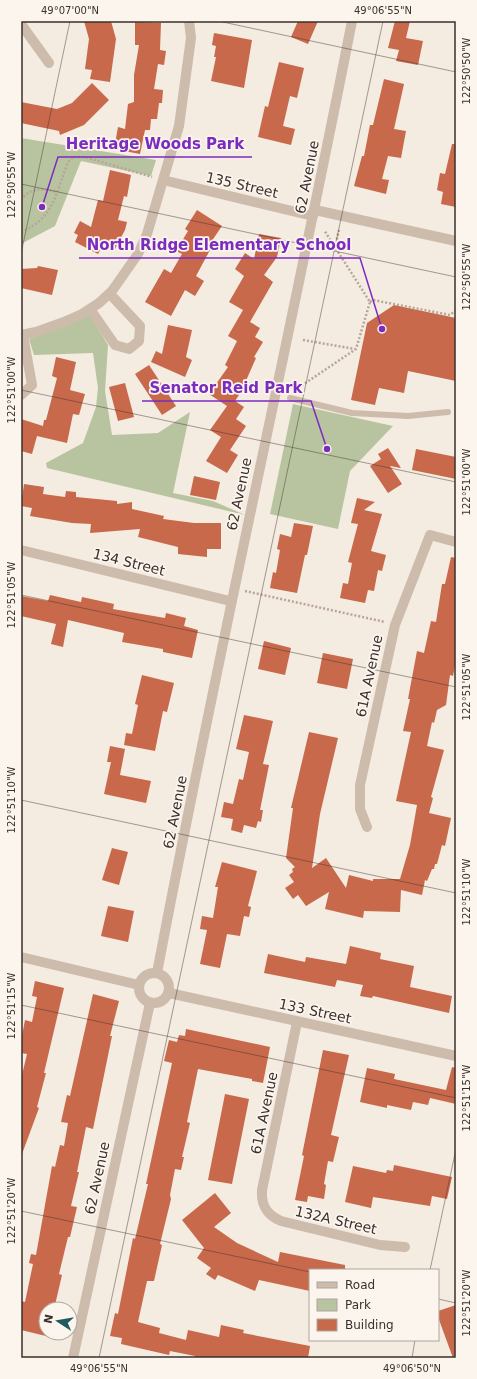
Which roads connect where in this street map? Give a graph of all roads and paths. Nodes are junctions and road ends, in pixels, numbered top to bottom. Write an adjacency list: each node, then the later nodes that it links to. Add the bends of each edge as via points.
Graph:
1 (189, 21): 6 (street, via 191,38 179,126)
2 (352, 21): 9 (street, 62 Avenue)
3 (21, 24): 4 (street)
4 (49, 63)
5 (152, 177): 7 (path, via 86,157 72,157)
6 (163, 180): 9 (street, 135 Street); 16 (street, via 147,234 138,254)
7 (57, 192): 8 (path, via 33,189); 12 (path, via 53,206 43,219)
8 (21, 200)
9 (314, 213): 13 (street, 135 Street); 29 (street, 62 Avenue)
10 (324, 230): 15 (path)
11 (339, 230): 15 (path)
12 (21, 232)
13 (456, 241)
14 (319, 244): 15 (path)
15 (335, 247): 17 (path)
16 (110, 294): 18 (street); 18 (street, via 140,326 139,341 129,349 115,345)
17 (370, 302): 19 (path, via 373,300 450,315); 22 (path)
18 (90, 309): 20 (street, via 64,322)
19 (456, 310)
20 (22, 335): 23 (street, via 32,385)
21 (302, 340): 22 (path)
22 (356, 350): 24 (path)
23 (21, 395)
24 (291, 395): 25 (lane, via 352,413 408,416)
25 (448, 412)
26 (456, 542): 31 (street, 61A Avenue, via 430,535 395,625 360,785 360,809)
27 (21, 550): 29 (street, 134 Street)
28 (241, 590): 30 (path)
29 (230, 601): 33 (street, 62 Avenue)
30 (385, 622)
31 (367, 827)
32 (21, 957): 34 (street)
33 (157, 973): 34 (street, via 143,977); 35 (street, via 168,983)
34 (139, 985): 36 (street, via 140,995)
35 (168, 993): 36 (street, via 160,1002); 37 (street, 133 Street)
36 (150, 1004): 41 (street, 62 Avenue)
37 (297, 1022): 38 (street, 133 Street); 39 (street, 61A Avenue, via 262,1190)
38 (456, 1056)
39 (266, 1210): 40 (street, 132A Street, via 274,1218 288,1223 380,1245)
40 (405, 1247)
41 (73, 1358)

